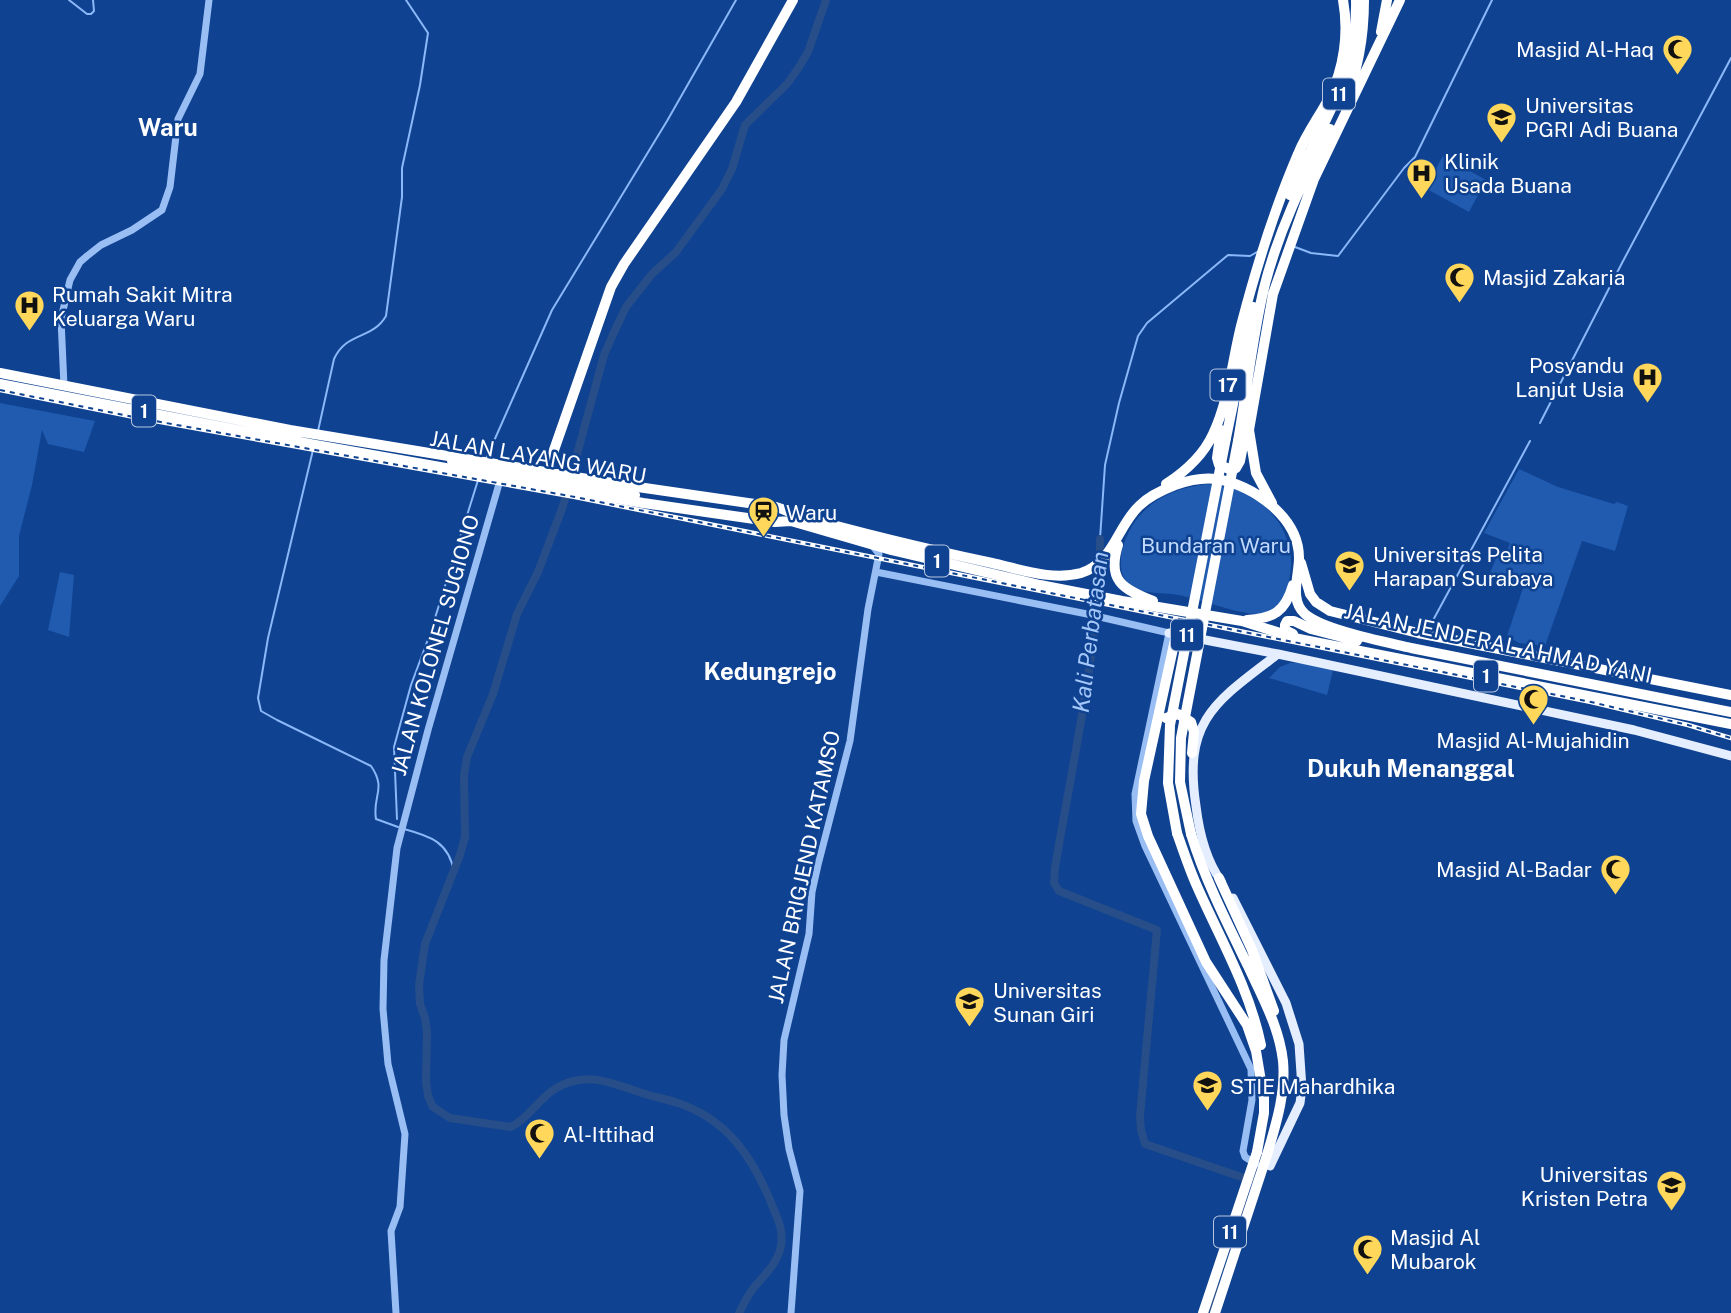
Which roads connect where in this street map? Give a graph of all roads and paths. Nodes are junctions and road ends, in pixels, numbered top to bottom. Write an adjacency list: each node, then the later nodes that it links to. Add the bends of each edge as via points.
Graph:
1 (209, 0): 17 (street, via 200,74 178,120 170,187 162,210 101,245 80,262 70,281 61,319)
2 (793, 0): 22 (highway, via 736,102 618,274)
3 (1343, 0): 9 (highway, 17, via 1345,37)
4 (1350, 0): 9 (highway, via 1349,34)
5 (1356, 0): 12 (highway, 11, via 1354,43 1346,77)
6 (1364, 0): 13 (highway, 11, via 1363,41 1352,84)
7 (1387, 0): 10 (highway)
8 (1400, 0): 10 (highway)
9 (1339, 69): 11 (highway, 17)
10 (1366, 73): 13 (highway, via 1305,202)
11 (1321, 112): 12 (highway); 13 (highway, 17, via 1298,155)
12 (1296, 180): 13 (highway, 11)
13 (1276, 247): 18 (highway, 17, via 1238,339); 19 (highway, 17); 53 (highway, 11, bridge, via 1255,333 1181,738 1180,782 1191,834 1218,907); 54 (highway, 11, bridge, via 1248,328 1170,725 1168,783 1177,833 1195,882 1253,1012 1262,1054)
14 (0, 373): 15 (highway, 1)
15 (17, 383): 16 (highway, 1); 17 (highway, 1); 20 (highway, 1)
16 (0, 384)
17 (64, 386): 20 (highway, 1)
18 (1225, 402): 19 (highway, via 1217,458 1221,468 1238,466); 27 (highway, 17, via 1211,439 1197,459)
19 (1250, 416): 28 (highway, 17, via 1252,459 1262,486)
20 (289, 434): 21 (highway, JALAN LAYANG WARU / 1)
21 (314, 439): 23 (highway); 25 (highway); 29 (highway, JALAN LAYANG WARU / 1, bridge)
22 (554, 450): 23 (highway, via 545,462); 24 (highway)
23 (530, 469): 24 (highway)
24 (562, 474): 26 (highway); 29 (highway, via 776,507)
25 (501, 477): 26 (highway); 56 (street, JALAN KOLONEL SUGIONO, via 403,823 384,960 388,1064 405,1134 400,1207 391,1231)
26 (558, 488): 29 (highway, via 775,522)
27 (1157, 493): 28 (highway, 1, via 1189,481 1215,479); 30 (highway, 1, via 1138,507)
28 (1279, 508): 32 (highway, 1, via 1295,536)
29 (794, 518): 30 (highway, 1, via 1059,575 1084,571 1103,560); 31 (highway, 1)
30 (1125, 526): 34 (highway, via 1114,574 1135,594)
31 (875, 549): 33 (street, JALAN BRIGJEND KATAMSO); 34 (highway, 1)
32 (1299, 563): 35 (highway, 1, via 1291,594 1280,611 1270,618); 36 (highway, 1, via 1316,602); 37 (highway, JALAN JENDERAL AHMAD YANI / 1, via 1296,588 1301,609)
33 (876, 572): 39 (street); 57 (street, JALAN BRIGJEND KATAMSO, via 850,741 818,865 807,941 784,1040 784,1115 800,1191)
34 (1172, 608): 35 (highway, 1)
35 (1242, 621): 42 (highway, JALAN JENDERAL AHMAD YANI / 1)
36 (1368, 622): 37 (highway); 38 (highway, 1)
37 (1334, 628): 40 (highway, JALAN JENDERAL AHMAD YANI / 1)
38 (1418, 633): 40 (highway, via 1407,639); 44 (highway, 1)
39 (1172, 634): 43 (main road); 49 (highway); 55 (street, via 1136,785 1136,821 1251,1069 1252,1100 1243,1154 1250,1161)
40 (1365, 638): 41 (highway, JALAN JENDERAL AHMAD YANI / 1)
41 (1377, 640): 42 (highway, via 1348,640 1294,621 1284,625 1286,632); 45 (highway, JALAN JENDERAL AHMAD YANI / 1)
42 (1322, 643): 48 (highway, JALAN JENDERAL AHMAD YANI / 1)
43 (1278, 654): 50 (main road, via 1214,707); 51 (main road, via 1624,728)
44 (1661, 681): 45 (highway, via 1654,684 1607,675); 46 (highway, 1)
45 (1576, 682): 47 (highway, JALAN JENDERAL AHMAD YANI / 1)
46 (1731, 695)
47 (1731, 712)
48 (1731, 724)
49 (1154, 734): 50 (highway, via 1168,717 1186,717 1193,727); 54 (highway, via 1141,802 1145,828 1206,962 1247,1026)
50 (1192, 753): 52 (main road, via 1198,819)
51 (1731, 756)
52 (1219, 878): 53 (highway, via 1270,995); 55 (main road, via 1276,982 1300,1044 1300,1103)
53 (1274, 1022): 55 (highway, 11, via 1283,1084)
54 (1264, 1099): 55 (highway, 11)
55 (1265, 1158): 58 (highway, 11, bridge); 59 (highway, 11, bridge)
56 (396, 1313)
57 (791, 1313)
58 (1203, 1313)
59 (1215, 1313)

